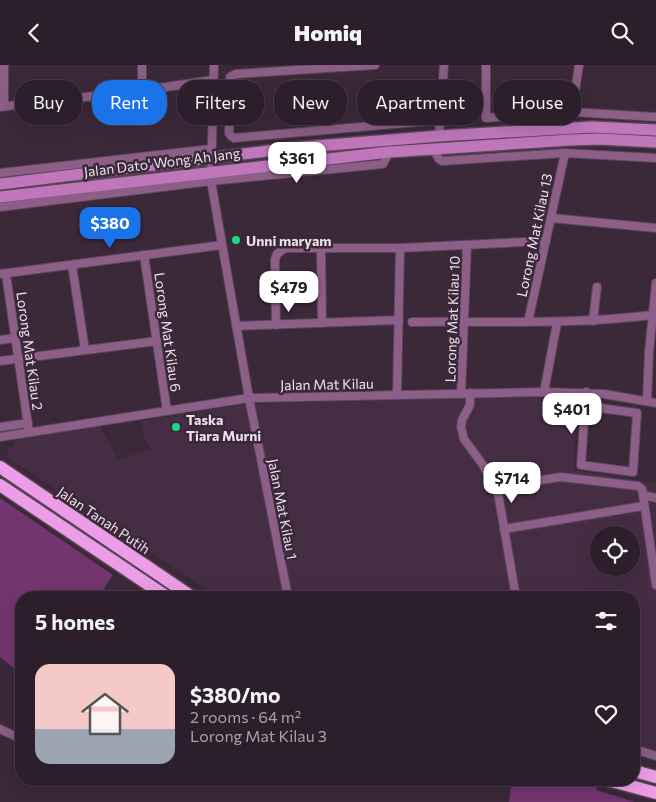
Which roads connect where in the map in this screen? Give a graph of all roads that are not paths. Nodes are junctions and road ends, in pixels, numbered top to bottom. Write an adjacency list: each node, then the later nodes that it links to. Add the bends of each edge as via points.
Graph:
1 (4, 65): 17 (street)
2 (142, 65): 12 (street)
3 (214, 65): 13 (street, Jalan Mat Kilau 1)
4 (236, 65): 11 (street)
5 (375, 65): 10 (street)
6 (444, 65): 14 (street)
7 (486, 65): 20 (street, via 486,118)
8 (579, 65): 15 (street)
9 (329, 66): 10 (street); 11 (street)
10 (354, 66)
11 (236, 74): 27 (street, via 230,77 231,136)
12 (142, 80)
13 (213, 80)
14 (443, 80)
15 (577, 80)
16 (92, 97): 17 (street)
17 (2, 107)
18 (581, 113): 19 (street)
19 (656, 117)
20 (493, 118)
21 (212, 125): 32 (street, Jalan Mat Kilau 1)
22 (383, 125): 27 (street)
23 (440, 125): 28 (street)
24 (530, 125): 25 (street)
25 (529, 129): 26 (main road, Jalan Dato' Wong Ah Jang); 28 (main road, Jalan Dato' Wong Ah Jang)
26 (656, 130)
27 (292, 133): 30 (street)
28 (439, 136): 30 (main road, Jalan Dato' Wong Ah Jang)
29 (656, 142): 31 (main road, Jalan Dato' Wong Ah Jang, via 600,139)
30 (292, 148): 32 (main road, Jalan Dato' Wong Ah Jang)
31 (433, 148): 33 (street, via 442,161); 36 (main road, Jalan Dato' Wong Ah Jang, via 389,152 313,166)
32 (211, 153): 35 (street); 36 (street, Jalan Mat Kilau 1); 37 (main road, Jalan Dato' Wong Ah Jang)
33 (565, 153): 34 (street); 40 (street, Lorong Mat Kilau 13)
34 (656, 158)
35 (0, 173)
36 (211, 176): 38 (main road, Jalan Dato' Wong Ah Jang); 39 (street); 43 (street, Jalan Mat Kilau 1)
37 (0, 184)
38 (0, 197)
39 (0, 207)
40 (551, 218): 41 (street); 42 (street, Lorong Mat Kilau 13)
41 (656, 227)
42 (546, 241): 44 (street); 57 (street, Lorong Mat Kilau 13)
43 (222, 245): 47 (street); 61 (street, Jalan Mat Kilau 1)
44 (467, 245): 46 (street); 53 (street, Lorong Mat Kilau 10)
45 (321, 248): 46 (street); 58 (street); 60 (street, via 289,248 276,254)
46 (400, 249): 52 (street)
47 (144, 255): 48 (street); 64 (street, Lorong Mat Kilau 6)
48 (72, 265): 49 (street); 65 (street)
49 (3, 274): 62 (street, Lorong Mat Kilau 2)
50 (656, 283): 55 (street)
51 (597, 287): 54 (street)
52 (399, 320): 58 (street); 73 (street)
53 (464, 321): 56 (street); 57 (street); 72 (street, Lorong Mat Kilau 10)
54 (593, 321): 55 (street); 59 (street)
55 (653, 321): 68 (street)
56 (412, 322)
57 (528, 322): 59 (street)
58 (322, 323): 60 (street)
59 (557, 323): 69 (street)
60 (276, 325): 61 (street)
61 (236, 326): 74 (street, Jalan Mat Kilau 1)
62 (15, 338): 63 (street); 66 (street, Lorong Mat Kilau 2)
63 (0, 340)
64 (157, 341): 65 (street); 78 (street, Lorong Mat Kilau 6)
65 (85, 350): 66 (street)
66 (18, 358): 67 (street); 79 (street, Lorong Mat Kilau 2)
67 (0, 361)
68 (652, 386): 75 (street)
69 (544, 392): 70 (street, Jalan Mat Kilau); 71 (street, Jalan Mat Kilau)
70 (470, 393): 72 (street, Jalan Mat Kilau); 85 (street, via 470,405 461,427 464,439)
71 (586, 393): 75 (street, Jalan Mat Kilau); 77 (street)
72 (461, 394): 73 (street, Jalan Mat Kilau)
73 (397, 395): 74 (street, Jalan Mat Kilau)
74 (248, 398): 78 (street, Jalan Mat Kilau); 93 (street, Jalan Mat Kilau 1)
75 (648, 401): 76 (street, Jalan Mat Kilau)
76 (656, 403)
77 (585, 406): 77 (street, via 636,413 633,472 581,465)
78 (167, 411): 81 (street, Jalan Mat Kilau)
79 (28, 423): 80 (street); 81 (street, Lorong Mat Kilau 2)
80 (0, 427)
81 (29, 432): 82 (street, Jalan Mat Kilau)
82 (0, 437)
83 (0, 467): 92 (highway, Jalan Tanah Putih)
84 (0, 485): 91 (highway, Jalan Tanah Putih)
85 (495, 487): 86 (street, via 571,477 638,486); 89 (street)
86 (643, 495): 87 (street); 88 (street)
87 (656, 498)
88 (643, 506): 89 (street); 90 (street)
89 (504, 529): 94 (street)
90 (656, 585)
91 (154, 591)
92 (183, 591)
93 (287, 591)
94 (515, 591)
95 (0, 729): 96 (street)
96 (15, 736)
97 (640, 751): 98 (street)
98 (656, 756)
99 (640, 773): 100 (highway)
100 (656, 777)
101 (633, 786): 102 (highway)
102 (654, 791)

